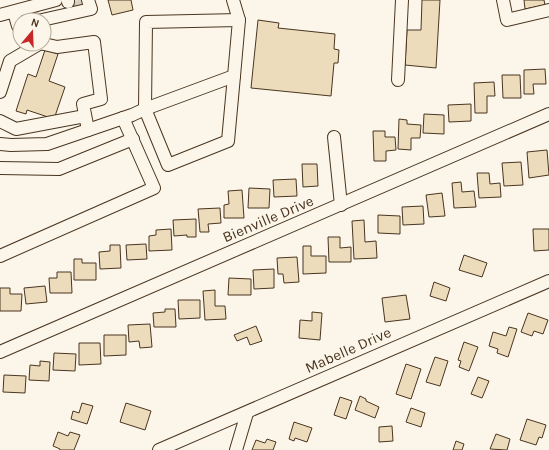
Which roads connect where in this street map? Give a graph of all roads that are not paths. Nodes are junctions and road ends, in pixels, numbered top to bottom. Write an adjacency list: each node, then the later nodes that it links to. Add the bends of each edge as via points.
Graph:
1 (233, 0): 8 (street)
2 (402, 0): 12 (street)
3 (503, 0): 5 (street, via 507,20)
4 (75, 6): 6 (street)
5 (549, 10)
6 (41, 11): 7 (street)
7 (0, 15)
8 (239, 20): 11 (street); 14 (street, via 146,22)
9 (52, 46): 16 (street, via 94,42 101,99 83,104)
10 (25, 52): 13 (street, via 10,61)
11 (234, 76): 14 (street); 14 (street, via 228,141 168,164)
12 (398, 80)
13 (0, 92)
14 (145, 109): 17 (street)
15 (549, 114): 26 (street, Bienville Drive)
16 (85, 116): 19 (street); 20 (street)
17 (123, 118): 20 (street); 22 (street)
18 (0, 121): 19 (street)
19 (16, 129): 24 (street)
20 (88, 130): 24 (street, via 47,144)
21 (334, 137): 26 (street)
22 (132, 139): 25 (street, via 59,169); 27 (street, via 154,188)
23 (0, 144): 24 (street)
24 (18, 145)
25 (0, 168)
26 (341, 205): 29 (street, Bienville Drive)
27 (0, 256)
28 (549, 280): 30 (street, Mabelle Drive)
29 (0, 352)
30 (247, 413): 31 (street, Mabelle Drive); 32 (street)
31 (159, 450)
32 (236, 450)

